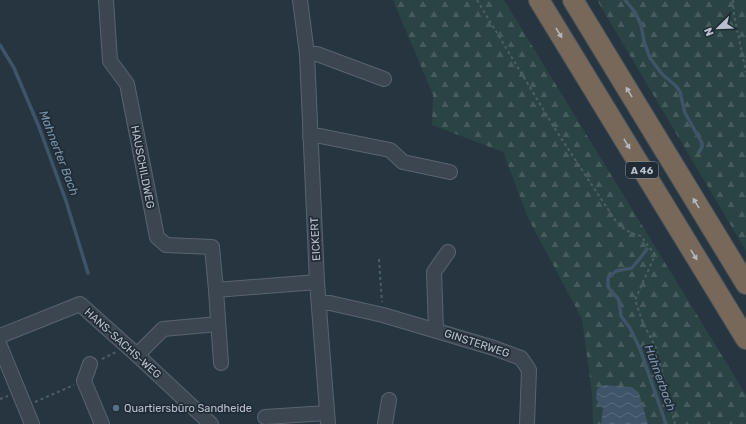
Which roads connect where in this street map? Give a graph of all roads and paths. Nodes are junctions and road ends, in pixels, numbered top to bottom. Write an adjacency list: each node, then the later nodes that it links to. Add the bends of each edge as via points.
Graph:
1 (106, 0): 16 (street, HAUSCHILDWEG, via 110,61 127,84 156,237 166,245 212,247)
2 (300, 0): 7 (street, EICKERT)
3 (477, 0): 37 (path, via 607,209 623,228 641,236 655,255 635,300 642,323 656,348)
4 (539, 0): 22 (highway, A 46, one-way to 22)
5 (573, 0): 15 (highway, A 46, one-way to 5)
6 (734, 0): 8 (path, via 734,15)
7 (307, 54): 9 (street, via 317,54); 10 (street, EICKERT)
8 (746, 72)
9 (384, 79)
10 (310, 136): 11 (street, via 390,150 403,162); 14 (street, EICKERT)
11 (450, 172)
12 (448, 252): 20 (street, GINSTERWEG, via 434,272)
13 (379, 259): 18 (path)
14 (317, 282): 16 (street); 17 (street, EICKERT)
15 (746, 284)
16 (216, 290): 19 (street, HAUSCHILDWEG)
17 (319, 303): 18 (street, GINSTERWEG, via 330,303); 31 (street, EICKERT)
18 (383, 315): 20 (street, GINSTERWEG)
19 (218, 324): 24 (street, via 162,329); 25 (street, HAUSCHILDWEG)
20 (436, 330): 36 (street, GINSTERWEG, via 521,358 529,370)
21 (0, 336): 24 (street, HANS-SACHS-WEG, via 80,304)
22 (746, 339)
23 (0, 346): 29 (street)
24 (133, 351): 26 (path); 34 (street, HANS-SACHS-WEG)
25 (221, 363)
26 (90, 364): 27 (street)
27 (84, 381): 29 (path); 33 (street)
28 (389, 400): 35 (street)
29 (24, 406): 32 (street)
30 (265, 417): 31 (street)
31 (327, 418)
32 (32, 424)
33 (102, 424)
34 (211, 424)
35 (385, 424)
36 (527, 424)
37 (675, 424)

